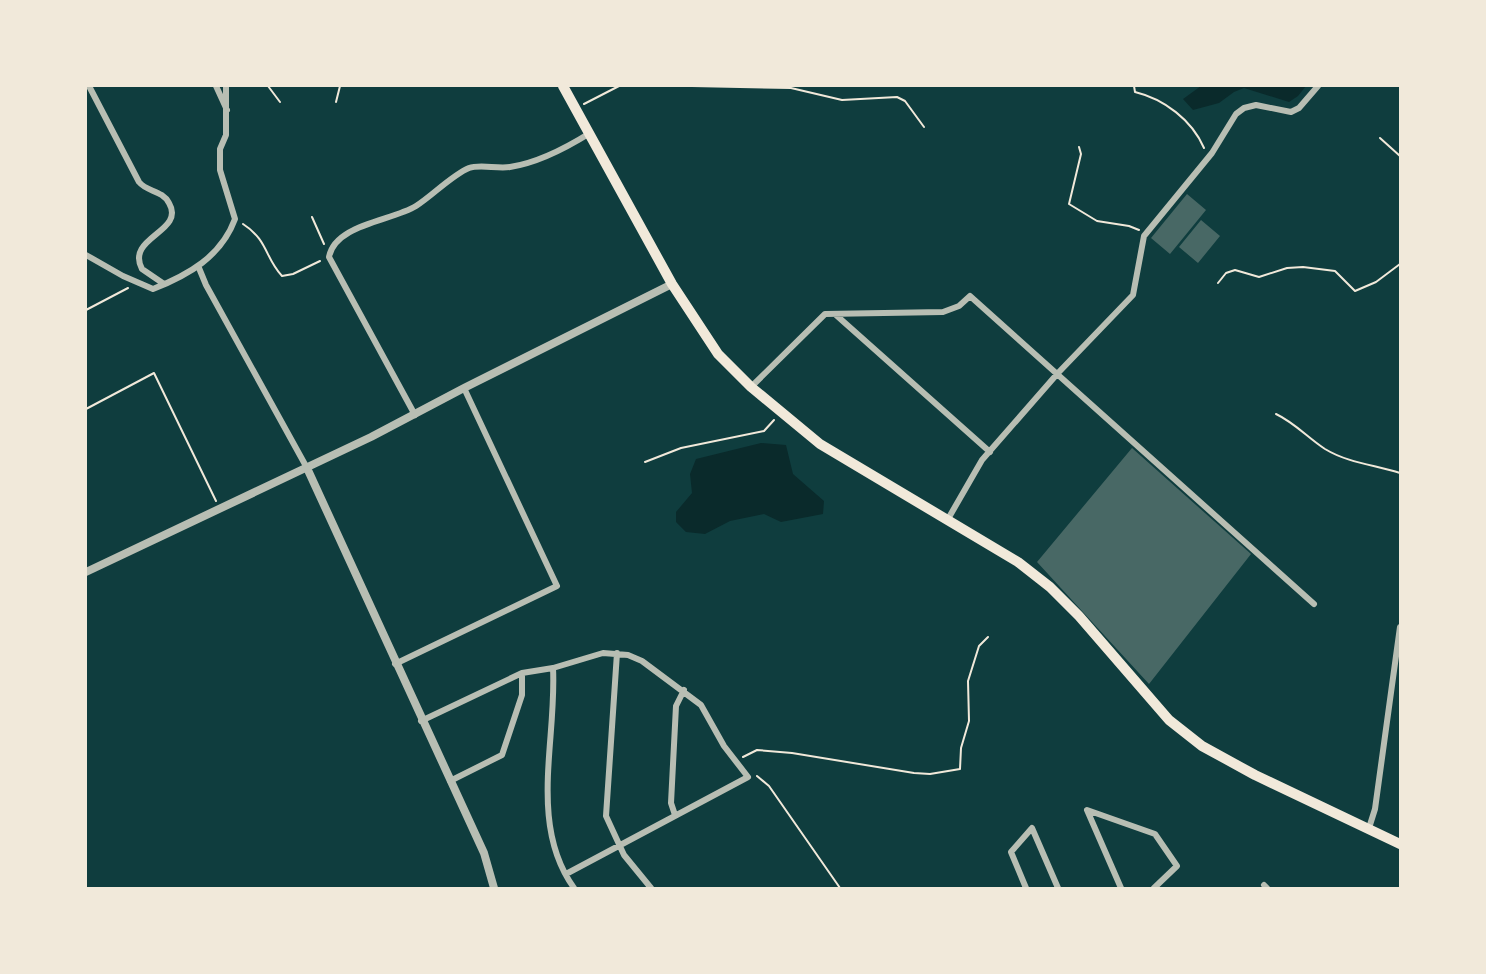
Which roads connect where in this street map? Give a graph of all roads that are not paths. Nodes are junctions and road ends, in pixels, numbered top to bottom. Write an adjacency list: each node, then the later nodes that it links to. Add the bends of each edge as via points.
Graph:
1 (89, 86): 10 (street, via 139,182 144,188 164,195 171,207 166,226 143,244 138,255 142,269)
2 (216, 86): 6 (street)
3 (226, 86): 6 (street)
4 (563, 86): 7 (highway)
5 (1318, 86): 13 (street, via 1291,112 1256,105 1244,108 1228,125 1212,153 1144,236 1133,295)
6 (227, 110): 9 (street, via 220,170 235,219 227,236)
7 (590, 133): 11 (highway); 16 (street, via 570,146 511,167 469,168 414,207 367,224 331,248 329,257)
8 (86, 255): 10 (street, via 134,282 153,289)
9 (199, 268): 10 (street); 18 (street)
10 (164, 284)
11 (672, 284): 14 (highway, via 718,354); 15 (street)
12 (836, 315): 13 (street, via 943,312 970,296); 14 (street, via 825,314); 17 (street)
13 (1058, 373): 17 (street); 21 (street)
14 (751, 387): 19 (highway, via 820,444)
15 (464, 388): 16 (street); 24 (street, via 557,586)
16 (415, 416): 18 (street)
17 (990, 452): 19 (street)
18 (307, 468): 20 (street); 24 (street)
19 (948, 519): 31 (highway, via 1018,562 1050,587 1169,720 1202,746 1255,776)
20 (86, 572)
21 (1314, 604)
22 (1401, 627): 31 (street)
23 (617, 653): 25 (street, via 603,653); 27 (street, via 642,661); 32 (street, via 606,816)
24 (395, 665): 28 (street)
25 (553, 668): 26 (street); 34 (street, via 546,803)
26 (522, 673): 28 (street); 29 (street, via 522,695 502,754)
27 (684, 690): 30 (street, via 676,706 670,803); 30 (street, via 701,705 748,777)
28 (421, 721): 29 (street)
29 (450, 781): 35 (street, via 484,853)
30 (675, 815): 32 (street)
31 (1369, 828): 33 (highway)
32 (618, 844): 34 (street); 37 (street)
33 (1401, 844)
34 (566, 874): 36 (street)
35 (494, 888)
36 (574, 888)
37 (651, 888)
38 (1026, 888): 39 (street, via 1011,852 1032,828)
39 (1058, 888)
40 (1121, 888): 41 (street, via 1087,810 1155,834 1178,866)
41 (1154, 888)

